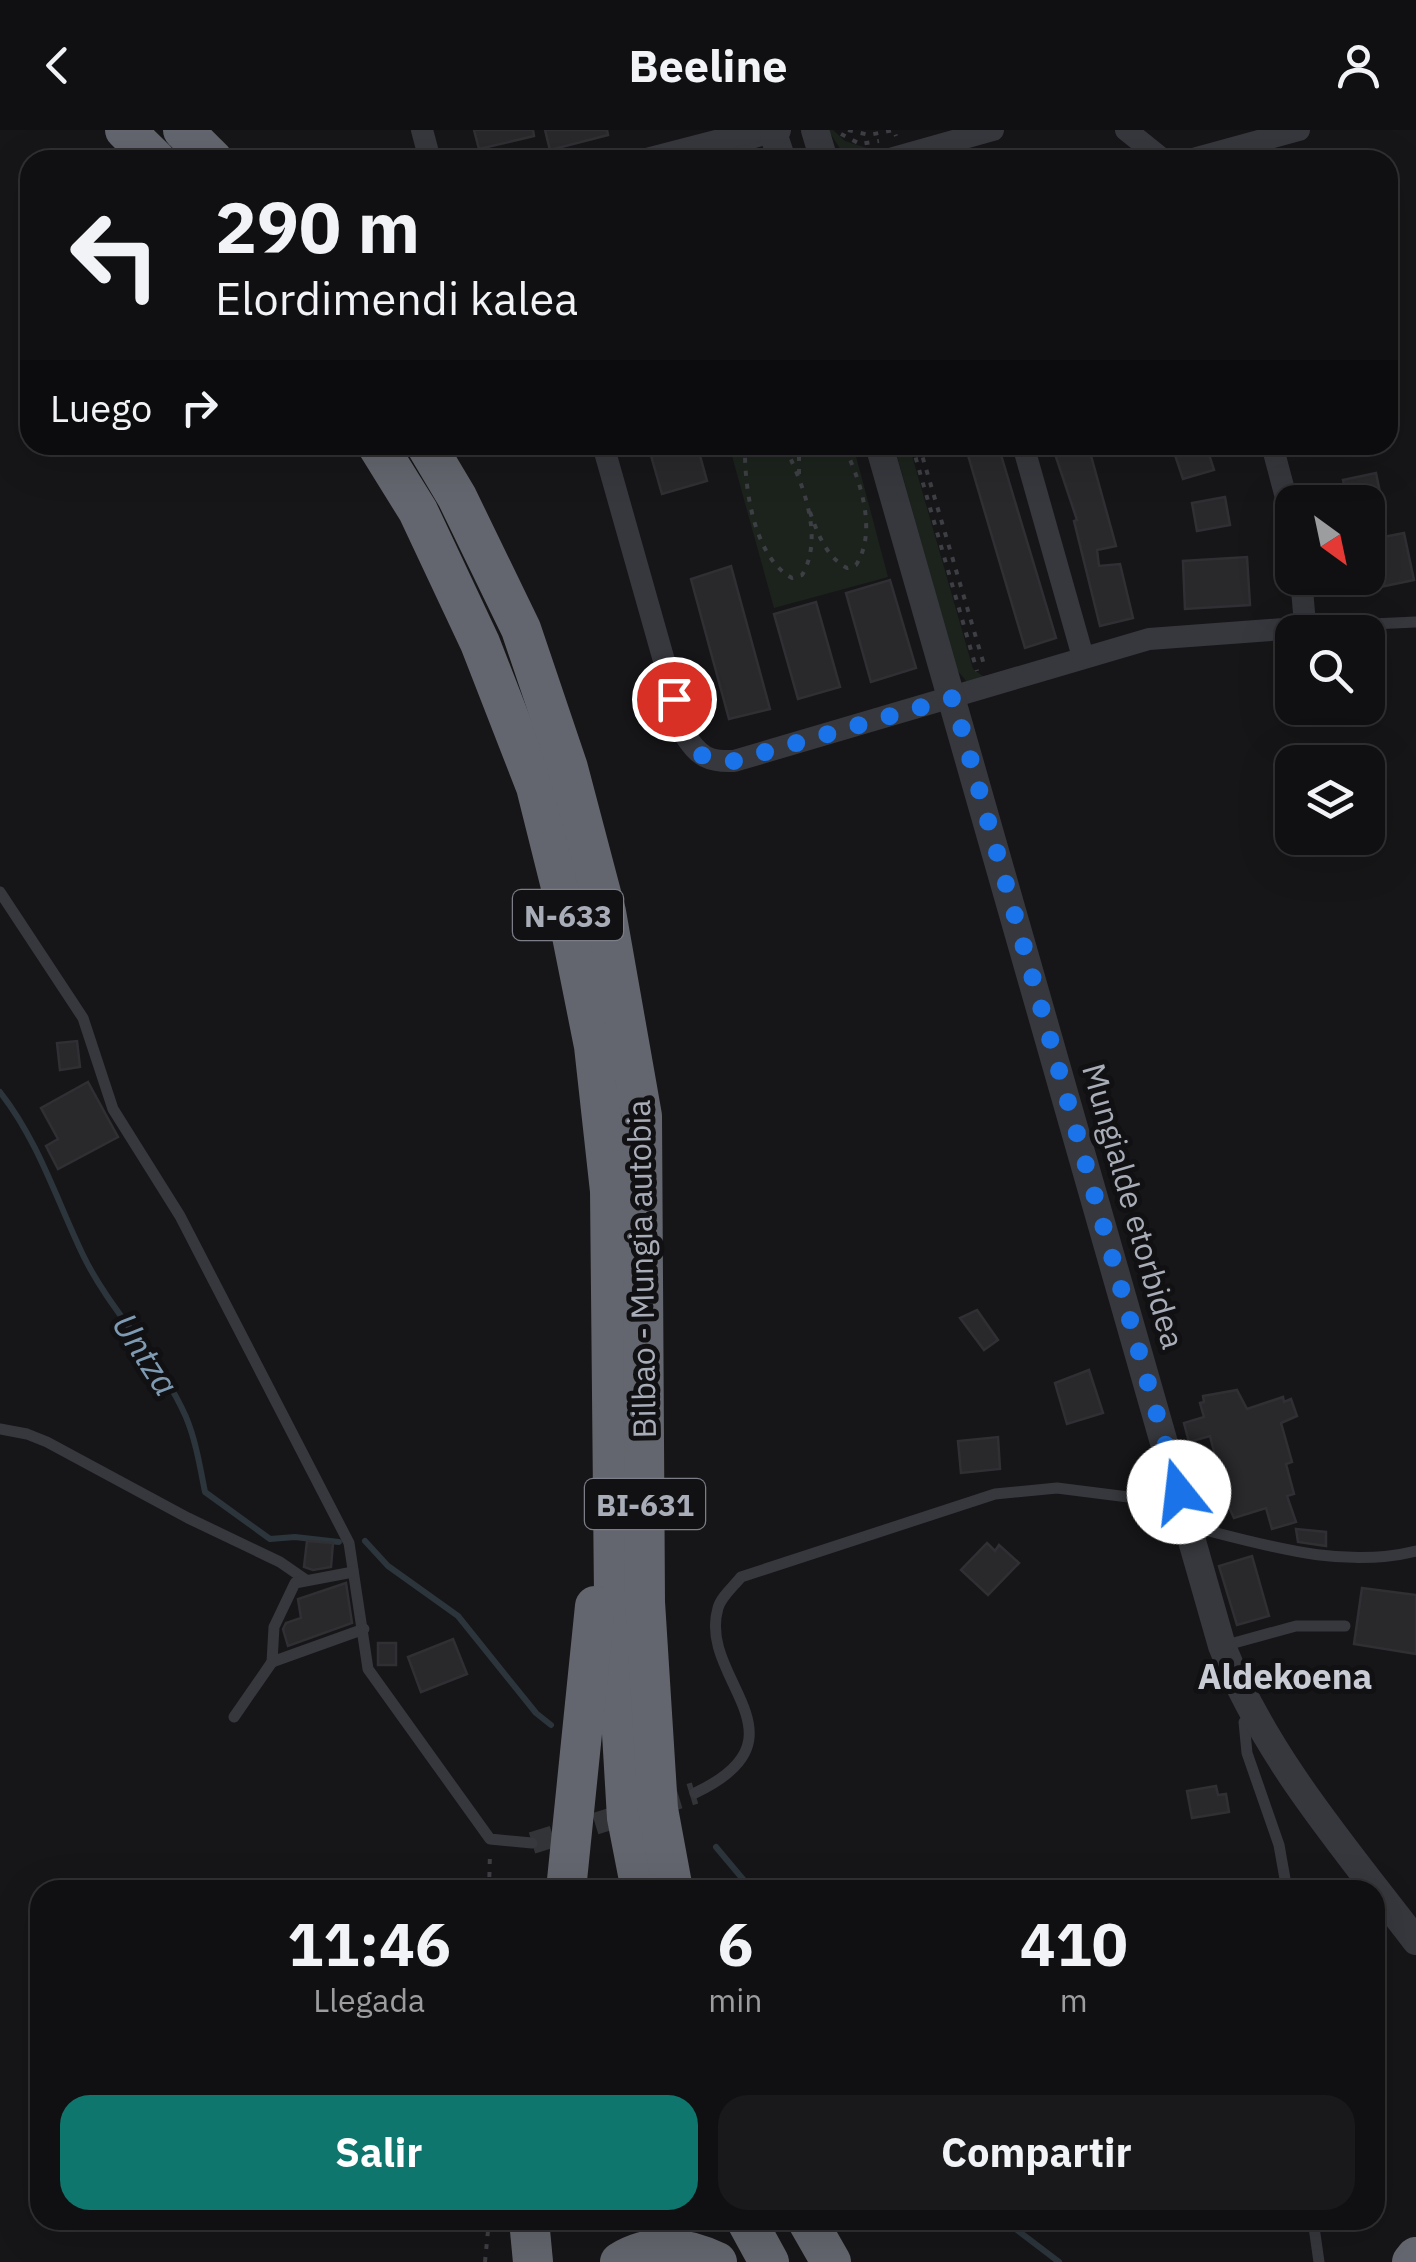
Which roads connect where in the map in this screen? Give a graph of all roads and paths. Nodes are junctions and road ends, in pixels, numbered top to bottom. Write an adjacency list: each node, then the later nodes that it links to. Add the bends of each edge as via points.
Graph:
1 (125, 130): 11 (highway)
2 (184, 130): 12 (highway)
3 (837, 130): 10 (path, via 860,144)
4 (848, 130): 10 (path, via 869,136 894,130)
5 (993, 130): 9 (street)
6 (1126, 130): 15 (street)
7 (1299, 130): 16 (street)
8 (773, 139): 13 (street); 14 (lane)
9 (939, 145): 10 (street)
10 (898, 146)
11 (146, 150)
12 (203, 150)
13 (705, 150)
14 (733, 150)
15 (1150, 150)
16 (1225, 150)
17 (383, 455): 40 (highway, Bilbao - Mungia autobia / N-633, via 418,511 480,642 536,787 567,911 594,1046 610,1191)
18 (432, 455): 39 (highway, Bilbao - Mungia autobia / N-633, via 521,628 568,768 606,912)
19 (605, 455): 37 (street, via 685,735 704,758 734,761)
20 (745, 455): 30 (path, via 744,482 762,539 792,578 808,565)
21 (788, 455): 30 (path)
22 (799, 455): 30 (path)
23 (847, 455): 30 (path, via 864,518 863,555 856,565 846,568 826,549)
24 (882, 455): 37 (street, Mungialde etorbidea)
25 (918, 455): 35 (path, via 981,662)
26 (918, 455): 36 (path)
27 (1026, 455): 34 (street)
28 (1275, 455): 29 (street)
29 (1283, 485)
30 (806, 500)
31 (1416, 622): 32 (lane)
32 (1385, 623)
33 (1275, 629): 34 (street, via 1149,638)
34 (1083, 657): 37 (street)
35 (994, 672)
36 (982, 676)
37 (953, 698): 42 (street, Mungialde etorbidea)
38 (0, 892): 45 (lane, via 83,1018 113,1109 246,1340 349,1543)
39 (642, 1116): 59 (highway, Bilbao - Mungia autobia / BI-631, via 645,1602 658,1809); 60 (highway, N-633, via 666,1261 666,1564 680,1808)
40 (611, 1423): 57 (highway); 58 (highway, Bilbao - Mungia autobia / BI-631, via 627,1818)
41 (0, 1429): 46 (lane, via 47,1442)
42 (1179, 1492): 43 (street, Mungialde etorbidea); 53 (lane, via 1152,1500 1056,1488 996,1494 740,1578 718,1605 715,1626 722,1662 746,1705 746,1749 722,1780)
43 (1189, 1526): 44 (lane, via 1304,1554 1360,1559); 49 (street, Mungialde etorbidea)
44 (1416, 1551)
45 (353, 1572): 46 (lane); 48 (lane)
46 (306, 1580): 50 (lane, via 295,1583 274,1627)
47 (1346, 1626): 49 (lane, via 1296,1626)
48 (364, 1629): 50 (lane); 54 (lane, via 368,1669)
49 (1222, 1646): 51 (street, Mungialde etorbidea)
50 (272, 1662): 52 (lane)
51 (1254, 1714): 61 (lane, via 1244,1722 1247,1753); 62 (street, Mungialde etorbidea)
52 (234, 1717)
53 (695, 1793)
54 (490, 1839): 55 (lane); 56 (path)
55 (532, 1843)
56 (489, 1880)
57 (567, 1880)
58 (639, 1880)
59 (671, 1880)
60 (692, 1880)
61 (1285, 1880)
62 (1370, 1880)
63 (1385, 1900): 64 (street, Mungialde etorbidea)
64 (1416, 1941)
65 (488, 2230): 71 (path)
66 (530, 2230): 72 (highway)
67 (751, 2230): 75 (highway)
68 (785, 2230): 76 (highway)
69 (813, 2230): 77 (highway)
70 (1314, 2230): 78 (lane)
71 (484, 2262)
72 (534, 2262)
73 (620, 2262): 74 (highway, via 642,2250 676,2248)
74 (717, 2262)
75 (768, 2262)
76 (802, 2262)
77 (831, 2262)
78 (1318, 2262)

